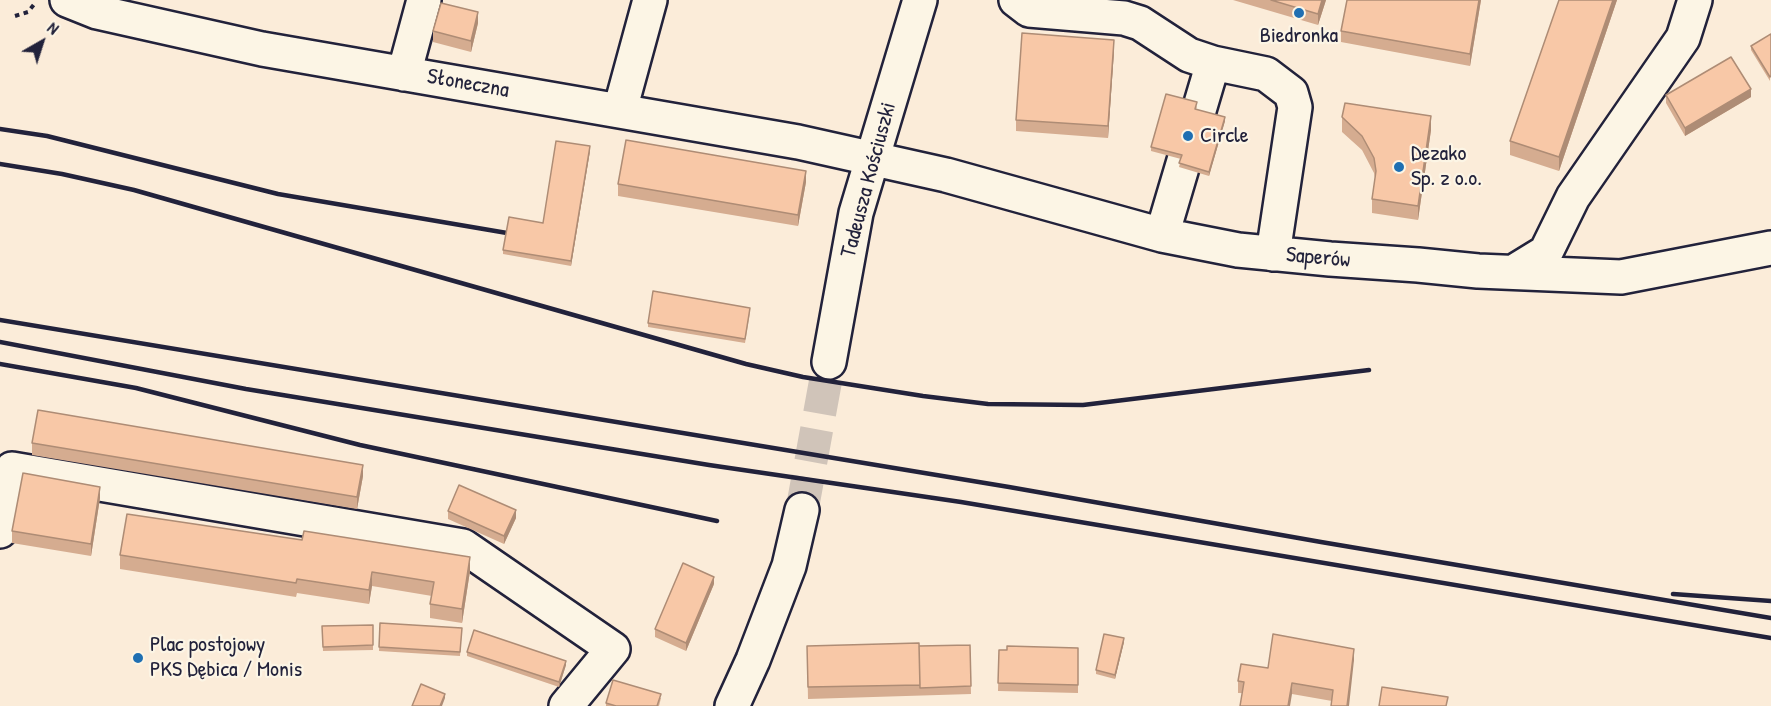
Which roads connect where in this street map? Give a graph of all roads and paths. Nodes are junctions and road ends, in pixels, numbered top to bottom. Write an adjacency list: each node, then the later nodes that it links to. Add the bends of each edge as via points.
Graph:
1 (37, 0): 9 (path, via 28,12)
2 (67, 0): 8 (street, Słoneczna)
3 (424, 0): 11 (street)
4 (650, 0): 12 (street)
5 (920, 0): 13 (street, Tadeusza Kościuszki)
6 (1016, 0): 10 (street, via 1029,10 1124,18 1140,23 1189,55)
7 (1695, 0): 17 (street, via 1683,38 1573,197 1546,252)
8 (99, 6): 11 (street, Słoneczna, via 262,49)
9 (15, 16)
10 (1212, 63): 14 (street); 16 (street, via 1266,74 1291,93 1295,107)
11 (404, 74): 12 (street, Słoneczna)
12 (620, 110): 13 (street, Słoneczna)
13 (872, 159): 14 (street, Saperów, via 946,175); 18 (street, Tadeusza Kościuszki, via 856,213)
14 (1162, 235): 16 (street, Saperów)
15 (1771, 248): 17 (street, Saperów, via 1622,277)
16 (1273, 254): 17 (street, Saperów)
17 (1515, 272)
18 (829, 362)
19 (802, 510): 22 (street, via 789,566)
20 (0, 531): 21 (street, via 4,527 12,469 463,546 613,648)
21 (566, 706)
22 (732, 706)

